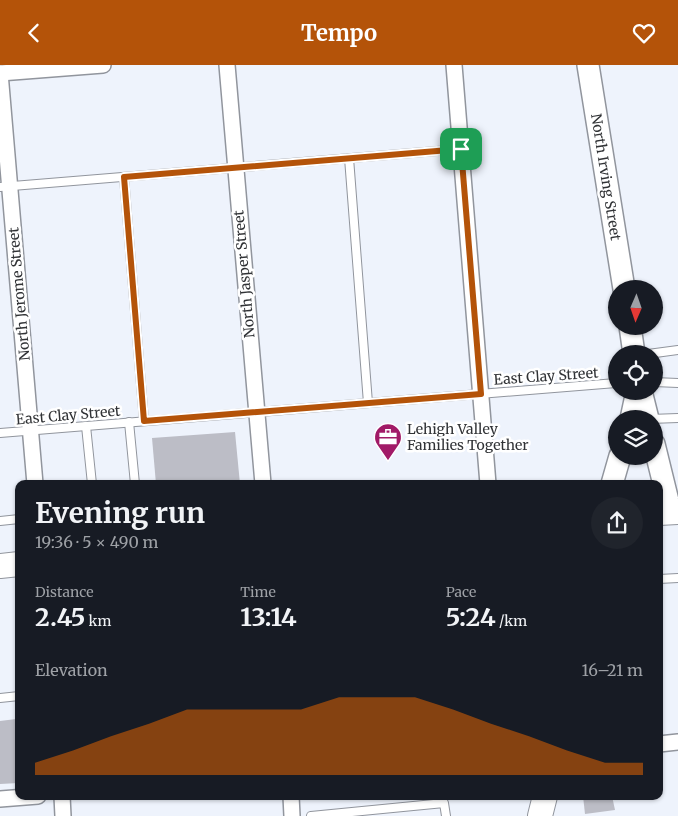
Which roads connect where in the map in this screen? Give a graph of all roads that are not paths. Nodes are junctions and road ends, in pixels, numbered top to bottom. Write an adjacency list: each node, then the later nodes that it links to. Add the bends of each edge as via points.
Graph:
1 (103, 65): 5 (street)
2 (227, 65): 8 (street, North Jasper Street)
3 (454, 65): 6 (street)
4 (588, 65): 11 (main road, North Irving Street)
5 (0, 73): 10 (street, North Jerome Street)
6 (461, 149): 7 (lane); 17 (street)
7 (349, 158): 8 (lane); 18 (lane)
8 (235, 168): 9 (lane); 19 (street, North Jasper Street)
9 (124, 177): 10 (lane); 22 (lane)
10 (5, 187): 25 (street, North Jerome Street)
11 (623, 280)
12 (678, 350): 13 (lane)
13 (663, 352)
14 (663, 382): 15 (lane)
15 (678, 383)
16 (608, 384): 17 (lane, East Clay Street)
17 (481, 394): 18 (lane, East Clay Street); 34 (street)
18 (368, 403): 19 (lane, East Clay Street)
19 (256, 412): 22 (lane, East Clay Street); 33 (street, North Jasper Street)
20 (663, 418): 21 (lane)
21 (678, 418)
22 (144, 421): 23 (lane, East Clay Street)
23 (129, 422): 24 (lane, East Clay Street); 32 (lane)
24 (86, 426): 25 (lane, East Clay Street); 31 (lane)
25 (31, 430): 26 (lane, East Clay Street); 30 (street, North Jerome Street)
26 (0, 433)
27 (617, 465): 35 (main road)
28 (632, 465): 36 (main road)
29 (659, 465): 37 (main road)
30 (35, 480)
31 (92, 480)
32 (135, 480)
33 (263, 480)
34 (488, 480)
35 (613, 480)
36 (629, 480)
37 (663, 480)
38 (663, 481): 39 (main road, via 668,501)
39 (678, 511): 40 (main road)
40 (663, 513)
41 (15, 519): 42 (lane)
42 (0, 521)
43 (15, 564): 44 (main road)
44 (0, 566)
45 (678, 578): 46 (lane)
46 (663, 579)
47 (15, 696): 48 (lane)
48 (0, 698)
49 (678, 742): 50 (street)
50 (663, 744)
51 (15, 798): 52 (street)
52 (0, 799)
53 (62, 800): 57 (street)
54 (291, 800): 58 (street)
55 (527, 800): 61 (main road)
56 (544, 800): 62 (main road)
57 (63, 816)
58 (292, 816)
59 (311, 816): 60 (lane, via 444,803)
60 (446, 816)
61 (523, 816)
62 (540, 816)

